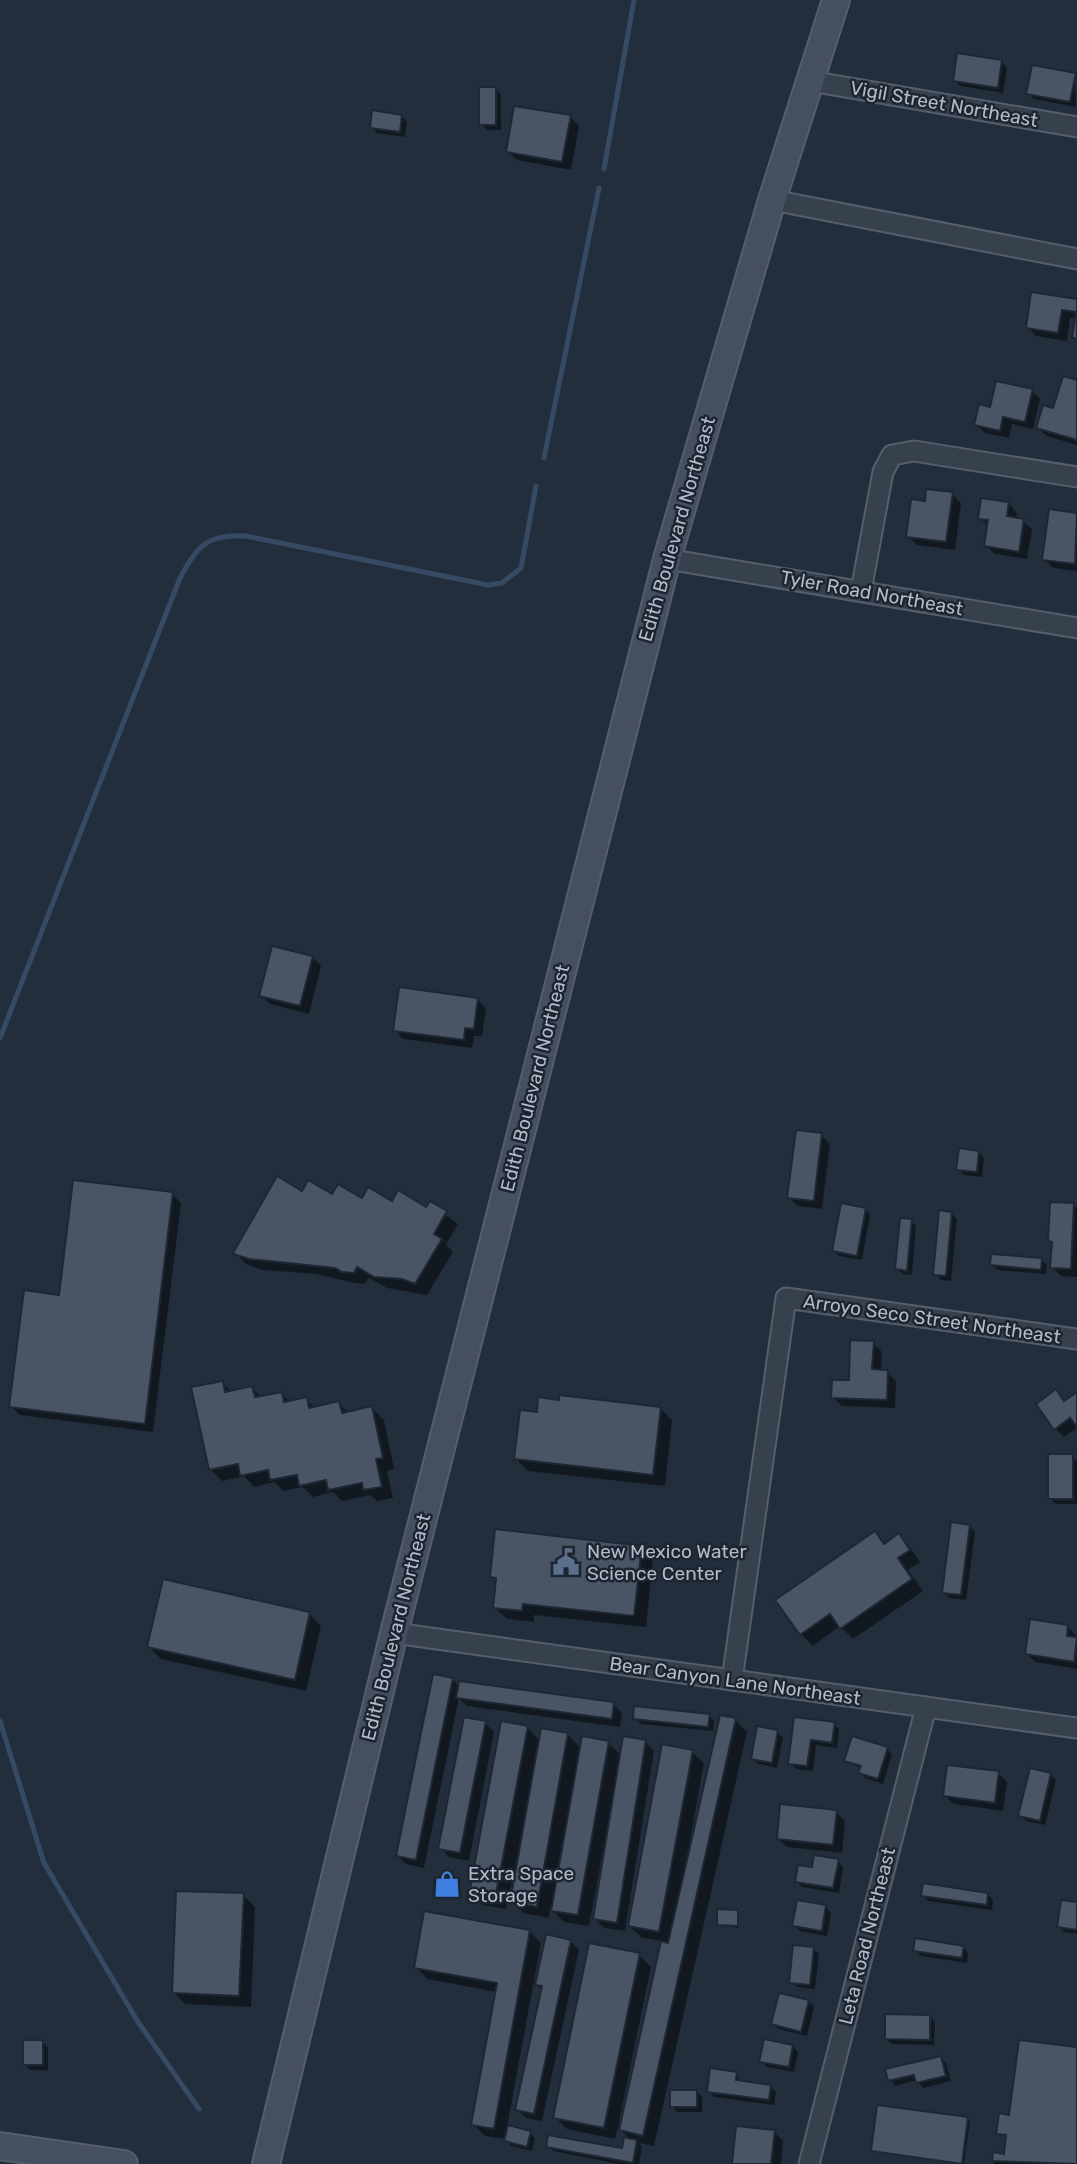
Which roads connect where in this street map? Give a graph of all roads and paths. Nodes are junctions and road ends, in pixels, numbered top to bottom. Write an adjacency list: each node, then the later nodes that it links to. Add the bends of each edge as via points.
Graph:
1 (835, 0): 2 (street, Edith Boulevard Northeast)
2 (810, 81): 3 (street, Vigil Street Northeast); 4 (street, Edith Boulevard Northeast)
3 (1077, 127)
4 (772, 200): 5 (street); 7 (street, Edith Boulevard Northeast)
5 (1077, 259)
6 (1077, 477): 8 (street, via 914,451 892,455 883,472)
7 (667, 559): 8 (street, Tyler Road Northeast); 11 (street, Edith Boulevard Northeast)
8 (861, 592): 9 (street, Tyler Road Northeast)
9 (1077, 628)
10 (1077, 1339): 12 (street, Arroyo Seco Street Northeast, via 786,1298)
11 (394, 1633): 12 (street, Bear Canyon Lane Northeast); 17 (street, Edith Boulevard Northeast)
12 (732, 1680): 13 (street, Bear Canyon Lane Northeast)
13 (926, 1707): 14 (street, Bear Canyon Lane Northeast); 18 (street, Leta Road Northeast)
14 (1077, 1728)
15 (0, 2146): 16 (street)
16 (124, 2164)
17 (266, 2164)
18 (809, 2164)

